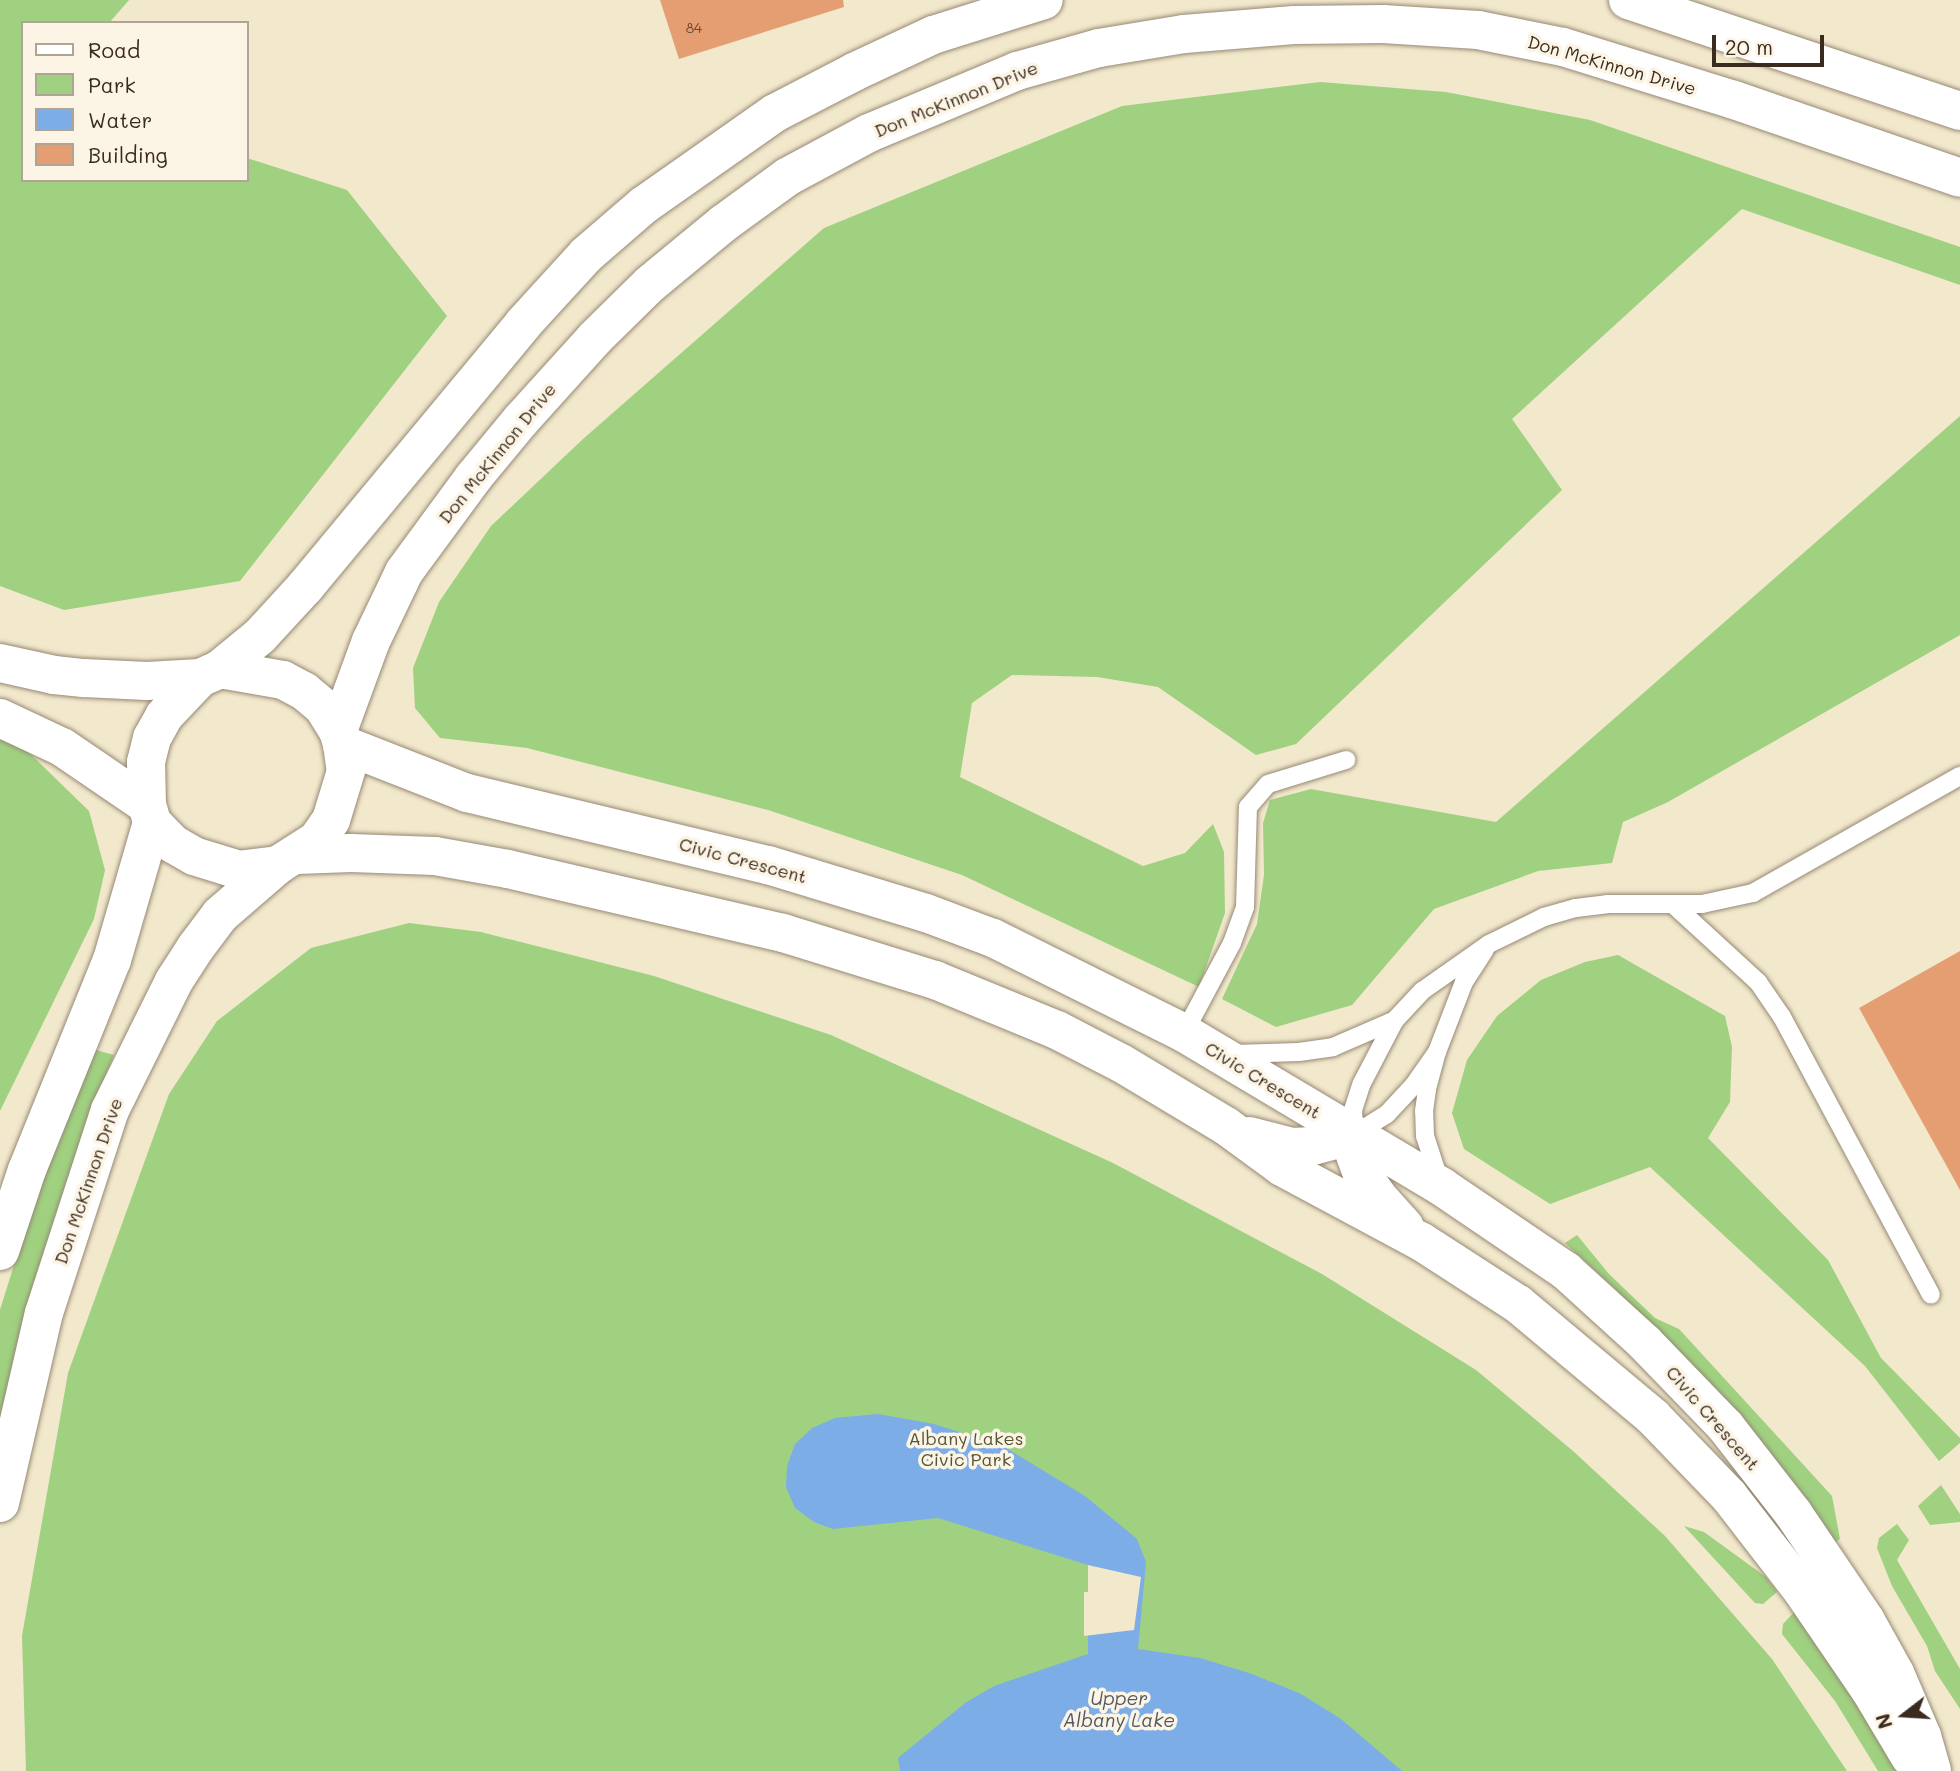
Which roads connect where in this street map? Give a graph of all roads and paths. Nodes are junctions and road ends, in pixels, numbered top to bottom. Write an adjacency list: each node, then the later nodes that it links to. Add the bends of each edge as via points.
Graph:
1 (1044, 0): 6 (main road, via 933,35 854,72 775,113 644,205 586,254 523,324 260,636)
2 (1629, 0): 3 (main road)
3 (1960, 111)
4 (1960, 178): 8 (main road, Don McKinnon Drive, via 1563,47 1478,30 1382,24 1198,33 1099,48 1017,71 869,133 787,177 641,293 521,420 404,572 371,641)
5 (0, 663): 6 (main road, via 85,678 147,681)
6 (210, 674): 8 (main road, via 283,680 323,707); 11 (main road, via 164,716 152,738 146,762)
7 (0, 718): 11 (main road, via 62,747)
8 (340, 737): 12 (main road, via 346,771 335,811 317,840); 16 (main road, Civic Crescent, via 467,793 768,865 926,914 993,938)
9 (1346, 760): 16 (lane, via 1268,784 1248,807 1245,907 1232,943)
10 (1960, 776): 13 (lane, via 1753,893)
11 (149, 814): 12 (main road, via 173,844 215,864 239,870); 23 (main road, via 112,960 27,1170)
12 (288, 860): 19 (main road, via 351,853 435,856 822,944 935,980 1057,1030); 25 (main road, Don McKinnon Drive, via 220,915 197,947 174,981 110,1110 44,1313)
13 (1675, 906): 14 (lane, via 1576,908 1544,916); 24 (lane, via 1758,982 1782,1017)
14 (1489, 944): 15 (lane, via 1422,991); 17 (lane, via 1464,982)
15 (1395, 1020): 18 (lane, via 1333,1047); 20 (lane, via 1362,1083 1353,1110)
16 (1184, 1033): 18 (main road, Civic Crescent)
17 (1437, 1052): 20 (lane, via 1387,1114); 21 (lane, via 1424,1111 1430,1158)
18 (1220, 1055): 20 (main road, Civic Crescent)
19 (1226, 1126): 20 (main road, via 1292,1147); 22 (main road, via 1282,1167)
20 (1354, 1135): 21 (main road, Civic Crescent); 22 (main road, via 1362,1174 1393,1215)
21 (1442, 1187): 27 (main road, Civic Crescent, via 1566,1271 1645,1343 1726,1427 1793,1513 1866,1620 1895,1673)
22 (1422, 1242): 26 (main road, via 1518,1304 1653,1417 1729,1496 1801,1589)
23 (0, 1251)
24 (1931, 1295)
25 (0, 1503)
26 (1918, 1771)
27 (1932, 1771)

